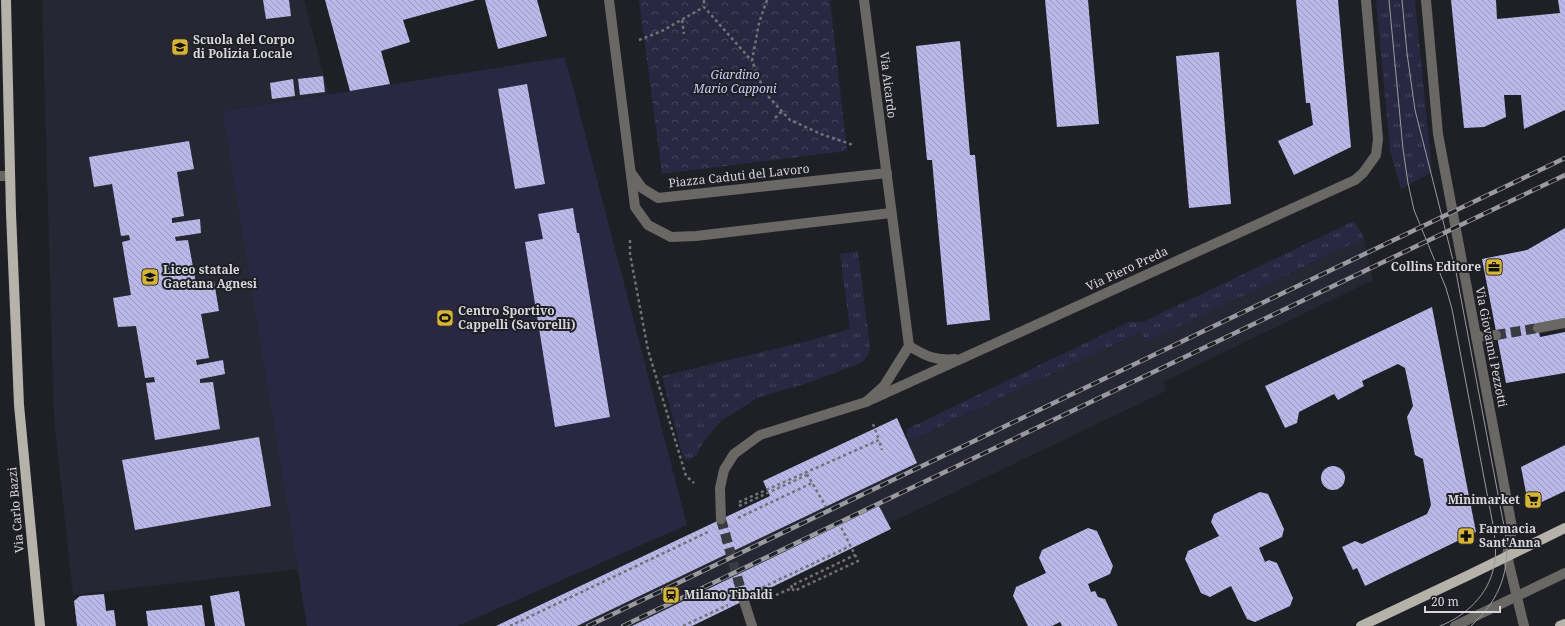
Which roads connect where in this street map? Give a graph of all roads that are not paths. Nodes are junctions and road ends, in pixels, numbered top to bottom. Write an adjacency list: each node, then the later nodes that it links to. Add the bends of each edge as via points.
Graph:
1 (6, 0): 9 (main road, Via Carlo Bazzi)
2 (609, 0): 6 (street)
3 (864, 0): 7 (street, Via Aicardo)
4 (1366, 0): 16 (street, Via Piero Preda, via 1378,139 1376,155 1363,173 1355,180)
5 (1426, 0): 14 (street, Via Giovanni Pezzotti, via 1438,134)
6 (631, 171): 7 (street, Piazza Caduti del Lavoro, via 642,188 658,198); 10 (street, via 635,207 648,225 671,237)
7 (887, 173): 10 (street)
8 (0, 176): 9 (street)
9 (10, 176): 25 (main road, Via Carlo Bazzi, via 19,405)
10 (892, 213): 15 (street)
11 (1565, 323): 12 (street)
12 (1538, 328)
13 (1496, 335): 14 (street)
14 (1476, 337): 20 (street, Via Giovanni Pezzotti, via 1512,528)
15 (909, 346): 16 (street, via 932,358); 17 (street, via 884,386)
16 (964, 358): 17 (street, Via Piero Preda)
17 (866, 402): 18 (street, via 760,435 734,454 724,470 720,488)
18 (721, 519)
19 (1565, 528): 20 (main road)
20 (1507, 556): 22 (street); 27 (main road)
21 (1565, 573): 22 (street)
22 (1517, 597): 28 (street); 29 (street)
23 (744, 601): 26 (street)
24 (1565, 624): 30 (main road)
25 (40, 626)
26 (752, 626)
27 (1361, 626)
28 (1455, 626)
29 (1524, 626)
30 (1560, 626)

